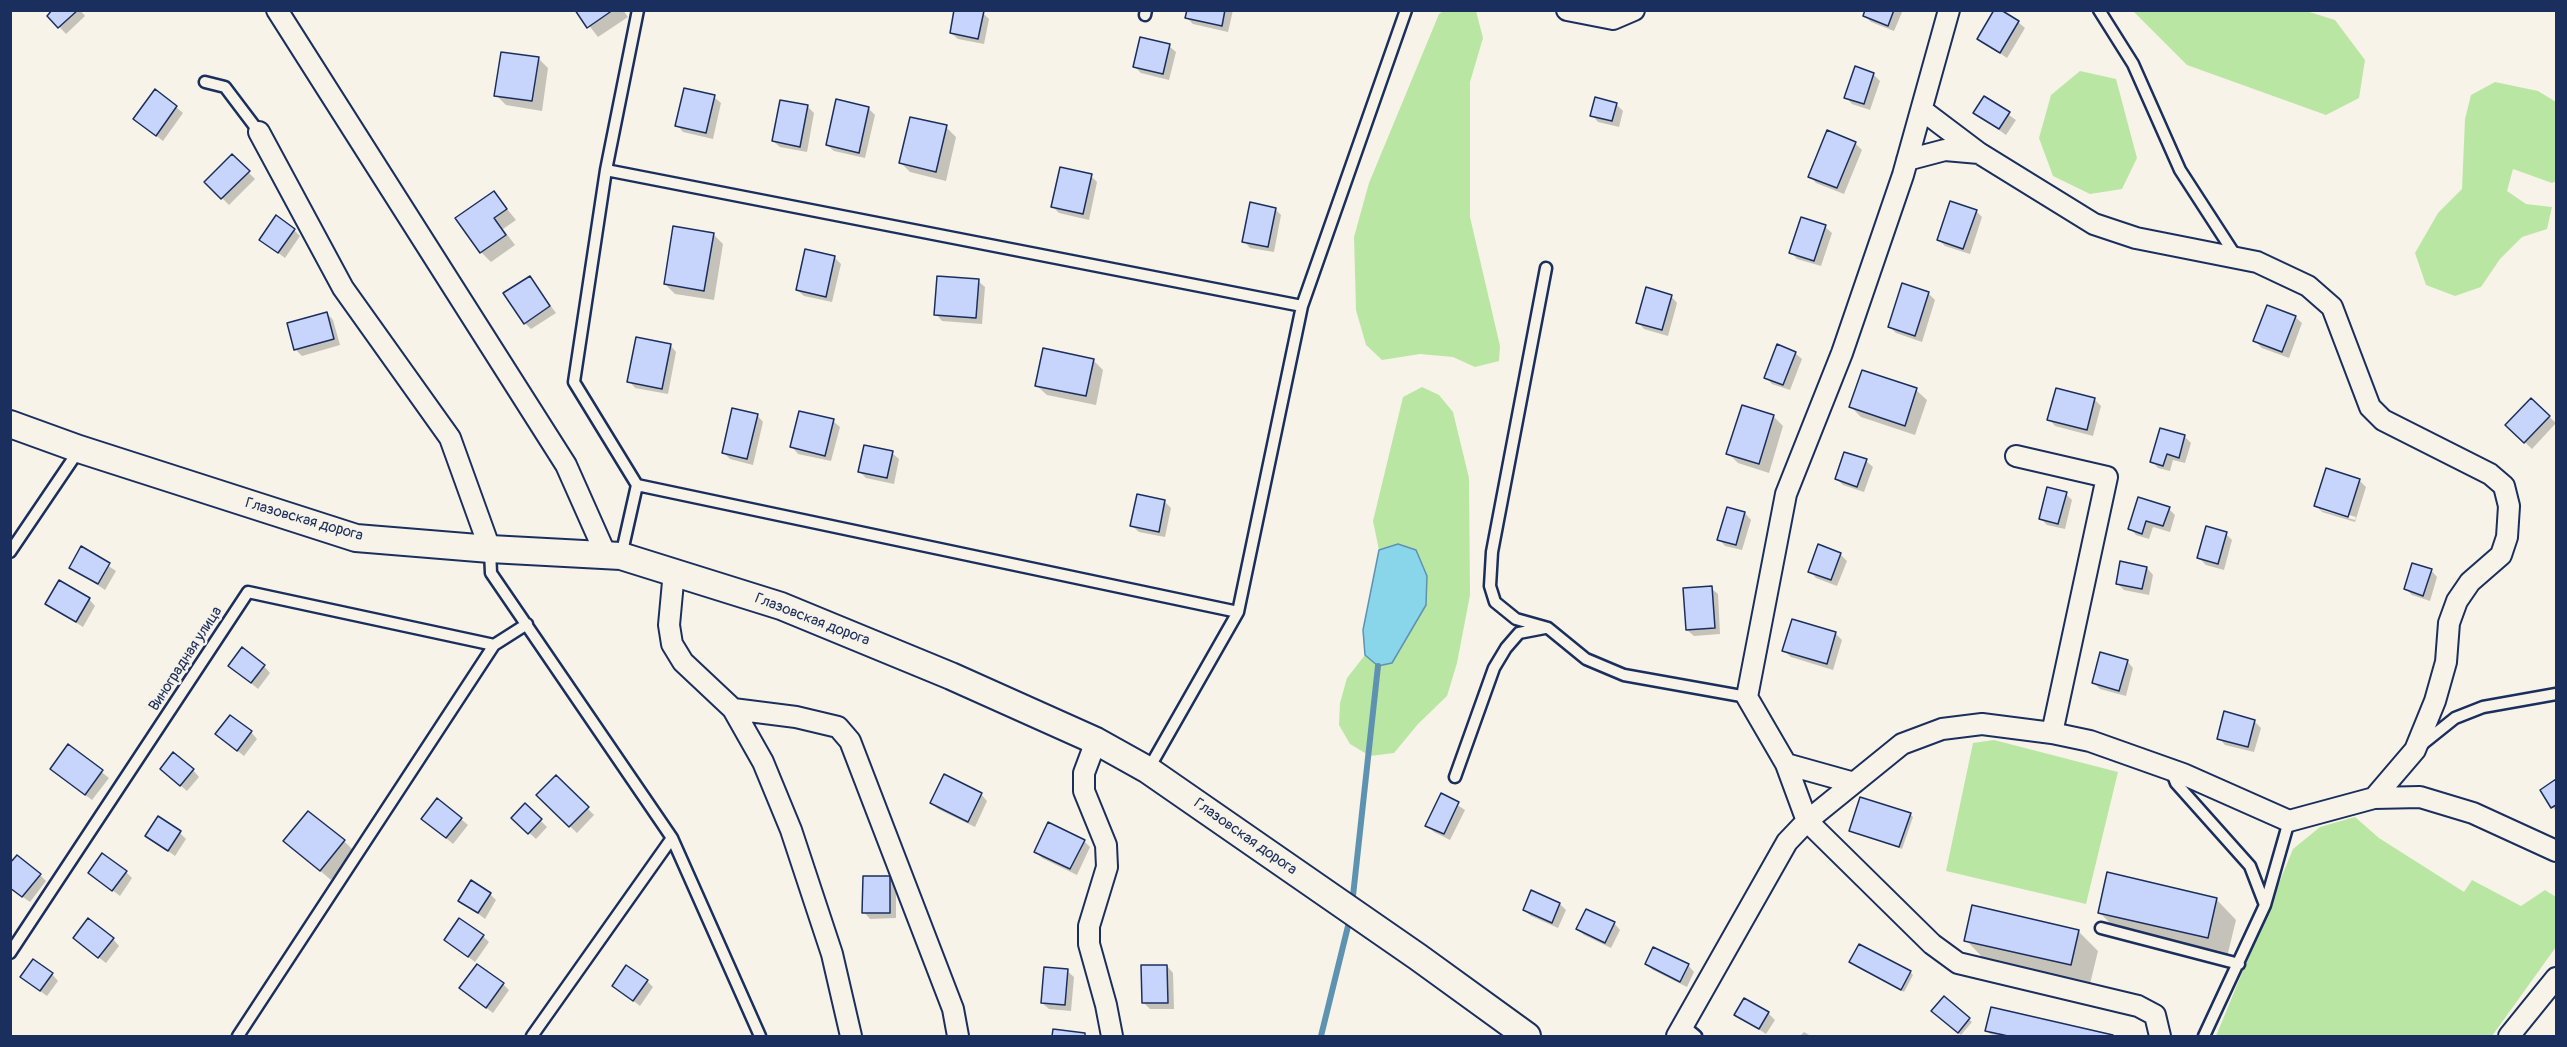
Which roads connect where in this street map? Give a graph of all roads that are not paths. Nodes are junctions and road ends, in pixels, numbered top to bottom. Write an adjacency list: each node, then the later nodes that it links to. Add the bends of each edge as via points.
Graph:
1 (277, 10): 23 (street, via 566,465)
2 (638, 10): 13 (lane)
3 (1406, 10): 16 (lane)
4 (1567, 10): 5 (street, via 1613,19)
5 (1634, 10)
6 (1948, 10): 9 (street)
7 (2099, 10): 14 (lane, via 2133,64 2180,170)
8 (205, 82): 10 (lane, via 225,87)
9 (1922, 110): 11 (street); 12 (street)
10 (259, 132): 21 (street, via 343,288 450,438)
11 (1979, 153): 12 (street, via 1945,150); 14 (street, via 2094,224 2136,238)
12 (1907, 160): 30 (street, via 1842,353 1786,494)
13 (606, 170): 16 (lane); 20 (lane, via 574,382)
14 (2237, 258): 34 (street, via 2257,262 2308,286 2332,307 2370,407 2383,420 2490,474 2504,486 2509,506 2507,537 2501,555 2470,582 2457,601 2449,623 2446,662)
15 (1546, 268): 27 (lane, via 1492,552 1490,586 1495,602 1516,619)
16 (1302, 306): 25 (lane)
17 (10, 424): 18 (street, Глазовская дорога)
18 (79, 449): 21 (street, Глазовская дорога, via 356,538); 22 (lane)
19 (2016, 456): 32 (street, via 2107,477)
20 (637, 485): 23 (lane); 25 (lane)
21 (490, 549): 23 (street, Глазовская дорога); 26 (lane, via 491,573)
22 (10, 552)
23 (613, 555): 24 (street, Глазовская дорога)
24 (674, 571): 31 (street, via 669,625 672,645 683,662); 33 (street, Глазовская дорога, via 782,606)
25 (1238, 612): 36 (lane)
26 (527, 624): 28 (lane); 43 (lane)
27 (1548, 628): 30 (lane, via 1586,659 1624,675); 38 (lane, via 1518,633 1506,648 1494,668)
28 (494, 645): 47 (lane, Виноградная улица, via 248,592); 51 (lane)
29 (2556, 694): 34 (lane, via 2482,707 2455,718)
30 (1747, 698): 35 (street)
31 (734, 709): 54 (street, via 791,830 832,954); 55 (street, via 838,727 850,741 952,1009)
32 (2052, 733): 37 (street, via 2090,741); 39 (street, via 1982,724 1942,729 1902,744)
33 (1096, 741): 36 (street, Глазовская дорога); 56 (street, via 1084,773 1084,791 1106,845 1107,867 1089,926 1089,944)
34 (2415, 750): 40 (street)
35 (1786, 764): 39 (street); 41 (street)
36 (1148, 770): 57 (street, Глазовская дорога)
37 (2171, 770): 42 (street); 45 (lane, via 2176,783 2250,866)
38 (1455, 777)
39 (1854, 783): 41 (street)
40 (2374, 798): 42 (street); 44 (street, via 2420,797 2473,813)
41 (1807, 821): 50 (street, via 1787,842 1766,876); 58 (street, via 1932,944 1958,963 2138,1006 2155,1015)
42 (2289, 821): 45 (lane)
43 (672, 838): 52 (lane); 53 (lane)
44 (2556, 851)
45 (2265, 905): 48 (lane)
46 (2101, 928): 48 (lane)
47 (10, 953)
48 (2239, 964): 59 (lane)
49 (2556, 978): 60 (street)
50 (1686, 1033)
51 (238, 1036)
52 (532, 1036)
53 (760, 1036)
54 (851, 1036)
55 (958, 1036)
56 (1112, 1036)
57 (1527, 1036)
58 (2160, 1036)
59 (2204, 1036)
60 (2509, 1036)

